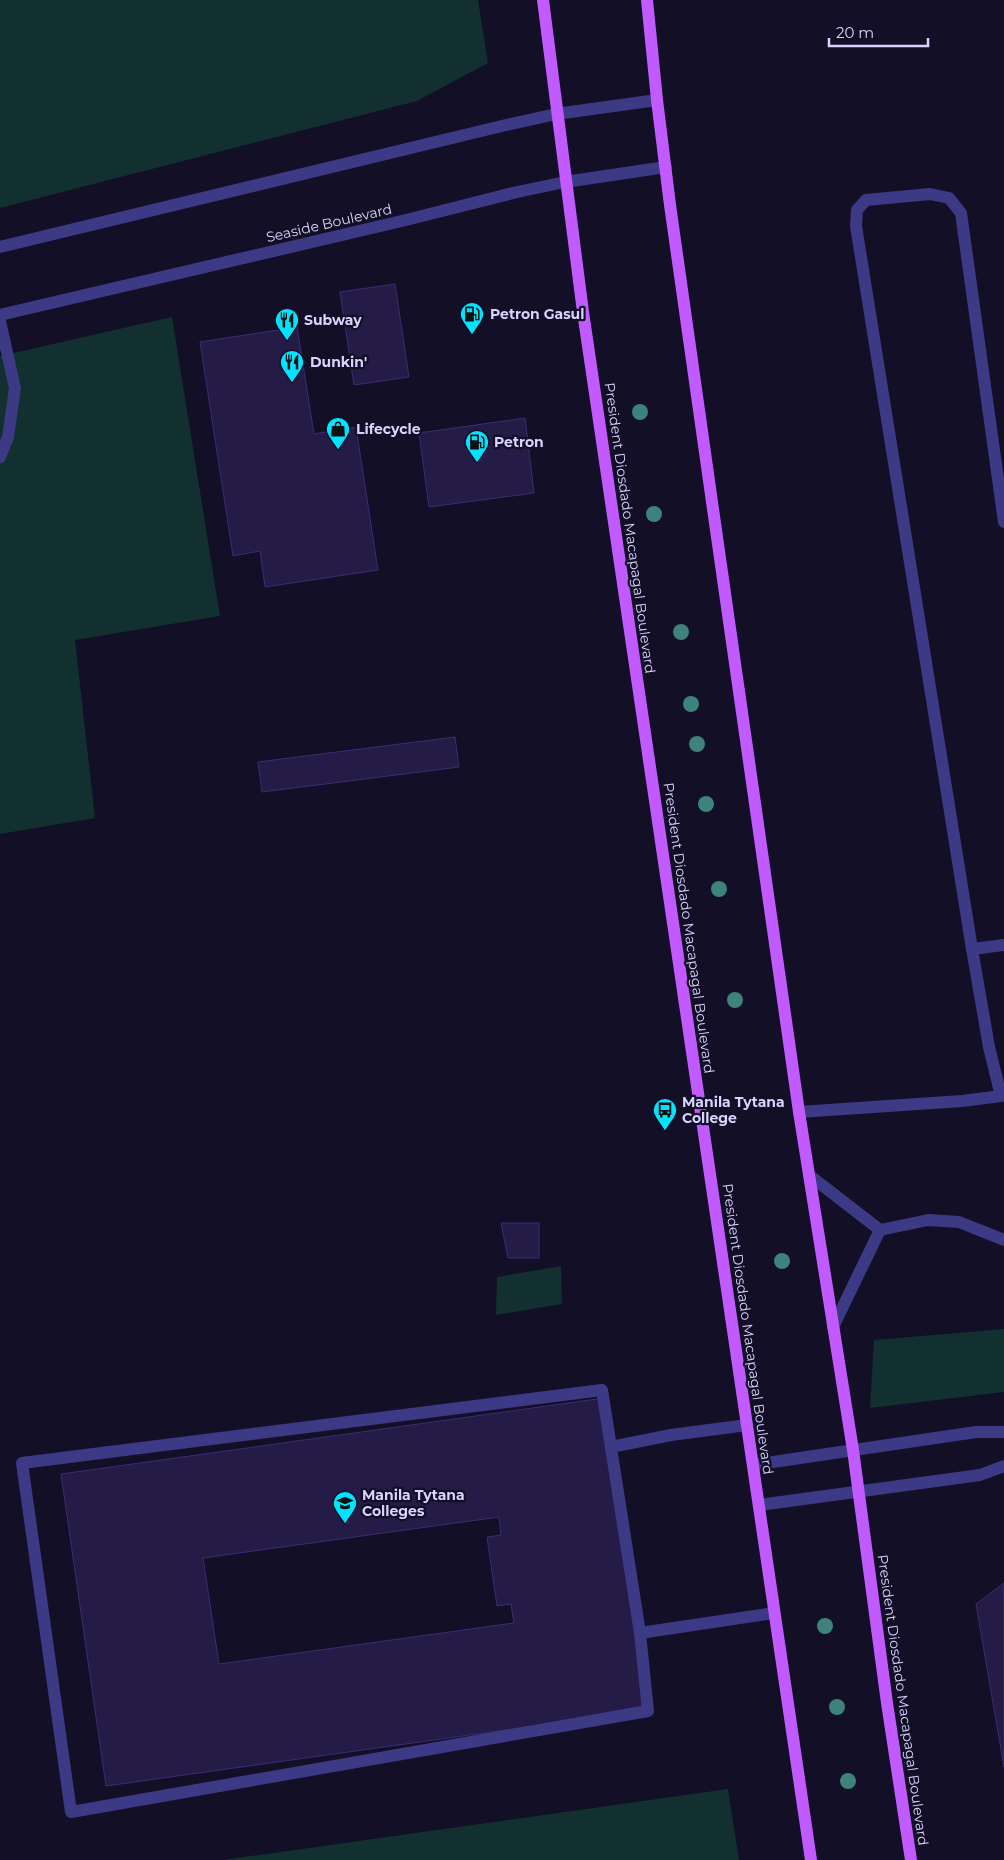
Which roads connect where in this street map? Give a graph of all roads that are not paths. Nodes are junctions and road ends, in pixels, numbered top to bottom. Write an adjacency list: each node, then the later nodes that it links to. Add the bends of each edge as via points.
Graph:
1 (543, 0): 4 (main road, President Diosdado Macapagal Boulevard)
2 (647, 0): 3 (main road, President Diosdado Macapagal Boulevard)
3 (657, 100): 4 (street); 5 (main road, President Diosdado Macapagal Boulevard)
4 (556, 114): 6 (main road, President Diosdado Macapagal Boulevard); 7 (street)
5 (666, 167): 6 (street, Seaside Boulevard); 15 (main road, President Diosdado Macapagal Boulevard)
6 (566, 182): 8 (street, Seaside Boulevard); 20 (main road, President Diosdado Macapagal Boulevard)
7 (0, 247)
8 (0, 315)
9 (0, 321): 10 (street, via 15,388 8,437)
10 (0, 457)
11 (1004, 522): 13 (street, via 961,213 949,198 930,194 866,200 857,210 856,226)
12 (1004, 945): 13 (street)
13 (972, 949): 14 (street, via 989,1047)
14 (1002, 1096): 15 (street, via 962,1102)
15 (799, 1112): 16 (main road, President Diosdado Macapagal Boulevard)
16 (808, 1174): 17 (street); 19 (main road, President Diosdado Macapagal Boulevard)
17 (880, 1230): 18 (street, via 928,1220 951,1221); 19 (street)
18 (1004, 1240)
19 (833, 1327): 23 (main road, President Diosdado Macapagal Boulevard)
20 (747, 1425): 22 (street, via 672,1434); 24 (main road, President Diosdado Macapagal Boulevard)
21 (1004, 1432): 23 (street, via 976,1432)
22 (611, 1447): 29 (street); 29 (street, via 602,1390 22,1463 71,1812 648,1711)
23 (853, 1450): 24 (street); 26 (main road, President Diosdado Macapagal Boulevard)
24 (753, 1465): 27 (main road, President Diosdado Macapagal Boulevard)
25 (1004, 1466): 26 (street, via 980,1475)
26 (859, 1492): 27 (street); 31 (main road, President Diosdado Macapagal Boulevard)
27 (759, 1506): 28 (main road, President Diosdado Macapagal Boulevard)
28 (774, 1613): 29 (street); 30 (main road, President Diosdado Macapagal Boulevard)
29 (640, 1633)
30 (811, 1860)
31 (911, 1860)

